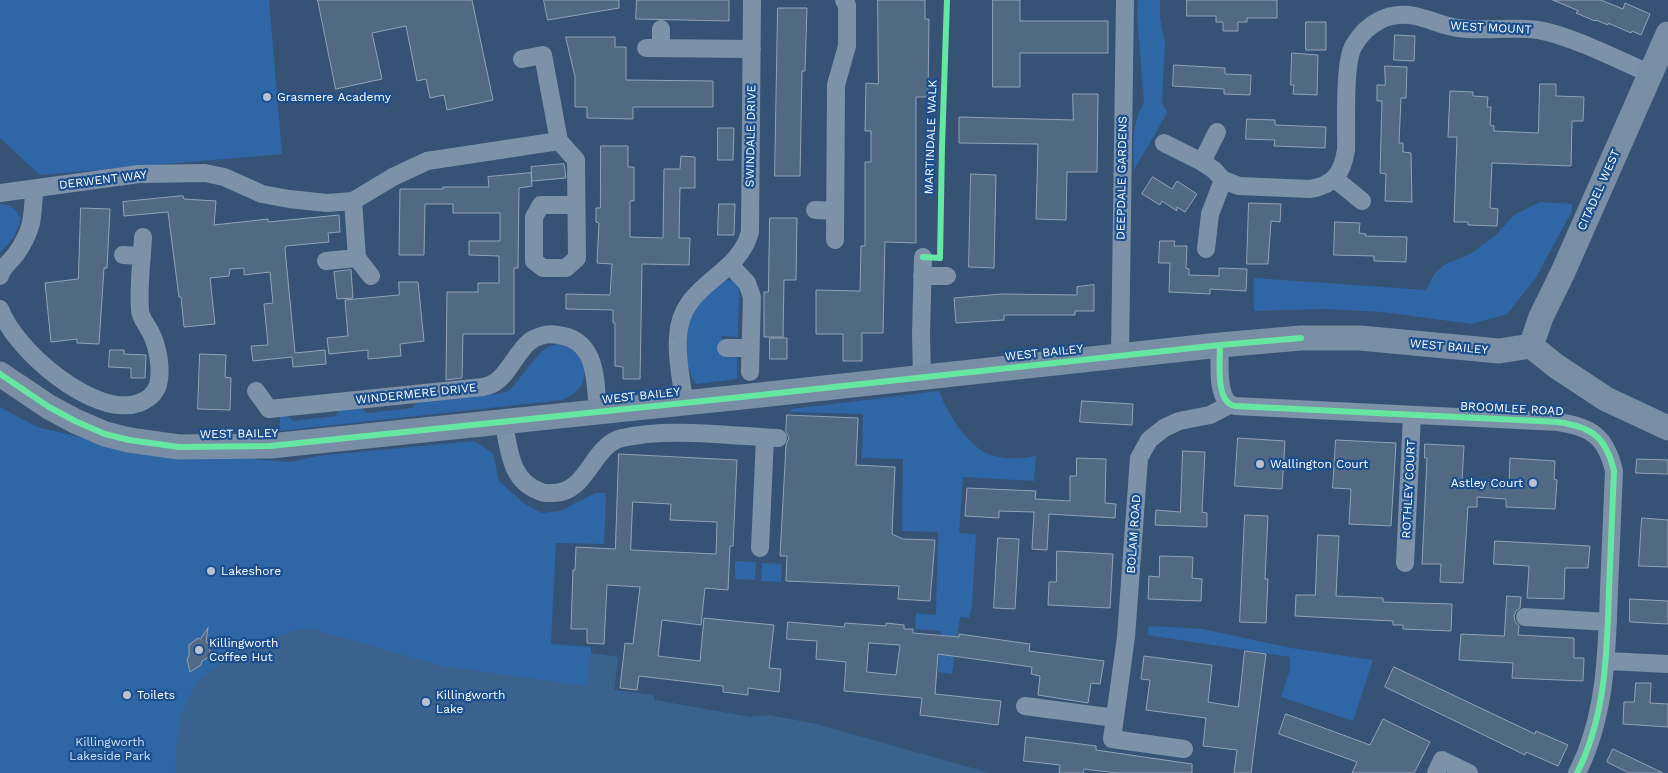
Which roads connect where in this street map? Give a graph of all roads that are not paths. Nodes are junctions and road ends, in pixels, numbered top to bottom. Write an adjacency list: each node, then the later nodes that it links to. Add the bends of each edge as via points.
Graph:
1 (752, 0): 7 (street, SWINDALE DRIVE)
2 (844, 0): 22 (street, via 847,5 847,46 836,85)
3 (1125, 0): 41 (street, DEEPDALE GARDENS)
4 (1394, 8): 9 (street, WEST MOUNT, via 1438,25 1539,30 1572,40); 14 (street, WEST MOUNT, via 1369,27 1353,47 1348,62 1346,150)
5 (661, 29): 7 (street, via 654,48)
6 (1668, 34): 9 (street, CITADEL WEST)
7 (752, 49): 31 (street, SWINDALE DRIVE, via 750,232 748,243)
8 (522, 59): 11 (street, via 543,55)
9 (1651, 74): 38 (street, CITADEL WEST, via 1541,317)
10 (1217, 132): 13 (street)
11 (559, 141): 19 (street, DERWENT WAY, via 427,161); 20 (street, via 576,160)
12 (1164, 144): 13 (street)
13 (1202, 162): 15 (street)
14 (1335, 179): 15 (street, via 1322,187 1310,189 1239,186); 18 (street)
15 (1223, 180): 25 (street, via 1210,214)
16 (34, 189): 17 (street, DERWENT WAY); 19 (street, DERWENT WAY, via 139,174 205,173 224,177 262,194 327,203); 32 (street, via 30,230)
17 (0, 193)
18 (1362, 200)
19 (352, 201): 29 (street)
20 (576, 205)
21 (815, 210): 22 (street)
22 (835, 211): 24 (street)
23 (143, 237): 27 (street)
24 (835, 240)
25 (1206, 249)
26 (124, 256): 27 (street)
27 (142, 256): 36 (street, via 140,312 152,335 160,365 158,386 148,400 117,405 85,394 48,370 16,337)
28 (923, 257): 34 (street)
29 (357, 258): 30 (street); 33 (street)
30 (326, 261)
31 (730, 265): 40 (street, via 748,283 752,297); 46 (street, SWINDALE DRIVE, via 697,292 684,313 678,336)
32 (0, 276)
33 (372, 276)
34 (922, 276): 35 (street); 44 (street)
35 (947, 276)
36 (0, 309)
37 (1220, 345): 38 (street, WEST BAILEY, via 1301,338 1360,338 1499,351); 41 (street, WEST BAILEY); 47 (street, via 1221,386 1223,398)
38 (1531, 346): 51 (street, via 1606,399)
39 (726, 348): 40 (street)
40 (750, 348): 42 (street)
41 (1120, 356): 44 (street, WEST BAILEY)
42 (750, 372)
43 (0, 374): 50 (street, WEST BAILEY, via 49,407 105,434 178,447 270,446)
44 (922, 377): 46 (street, WEST BAILEY)
45 (256, 391): 48 (street, WINDERMERE DRIVE, via 269,409 483,387 495,383 528,343 540,336 555,334 577,342 587,351 593,366)
46 (684, 402): 48 (street, WEST BAILEY)
47 (1229, 405): 49 (street, BROOMLEE ROAD); 59 (street, BOLAM ROAD, via 1210,415 1179,421 1164,428 1149,440 1139,458 1126,637)
48 (598, 412): 50 (street, WEST BAILEY)
49 (1412, 415): 53 (street, ROTHLEY COURT); 55 (street, BROOMLEE ROAD, via 1558,422 1588,429 1598,436 1611,459 1614,472)
50 (503, 421): 52 (street, via 517,475 543,493 568,491 611,442 620,438 676,433 772,438)
51 (1668, 428)
52 (760, 548)
53 (1405, 563)
54 (1525, 617): 55 (street)
55 (1608, 622): 56 (street, BROOMLEE ROAD)
56 (1607, 661): 57 (street); 63 (street, BROOMLEE ROAD, via 1593,731)
57 (1668, 664)
58 (1025, 706): 59 (street)
59 (1115, 718): 60 (street, BOLAM ROAD, via 1112,739)
60 (1184, 749)
61 (1436, 773): 62 (street, via 1442,760)
62 (1469, 773)
63 (1577, 773)

